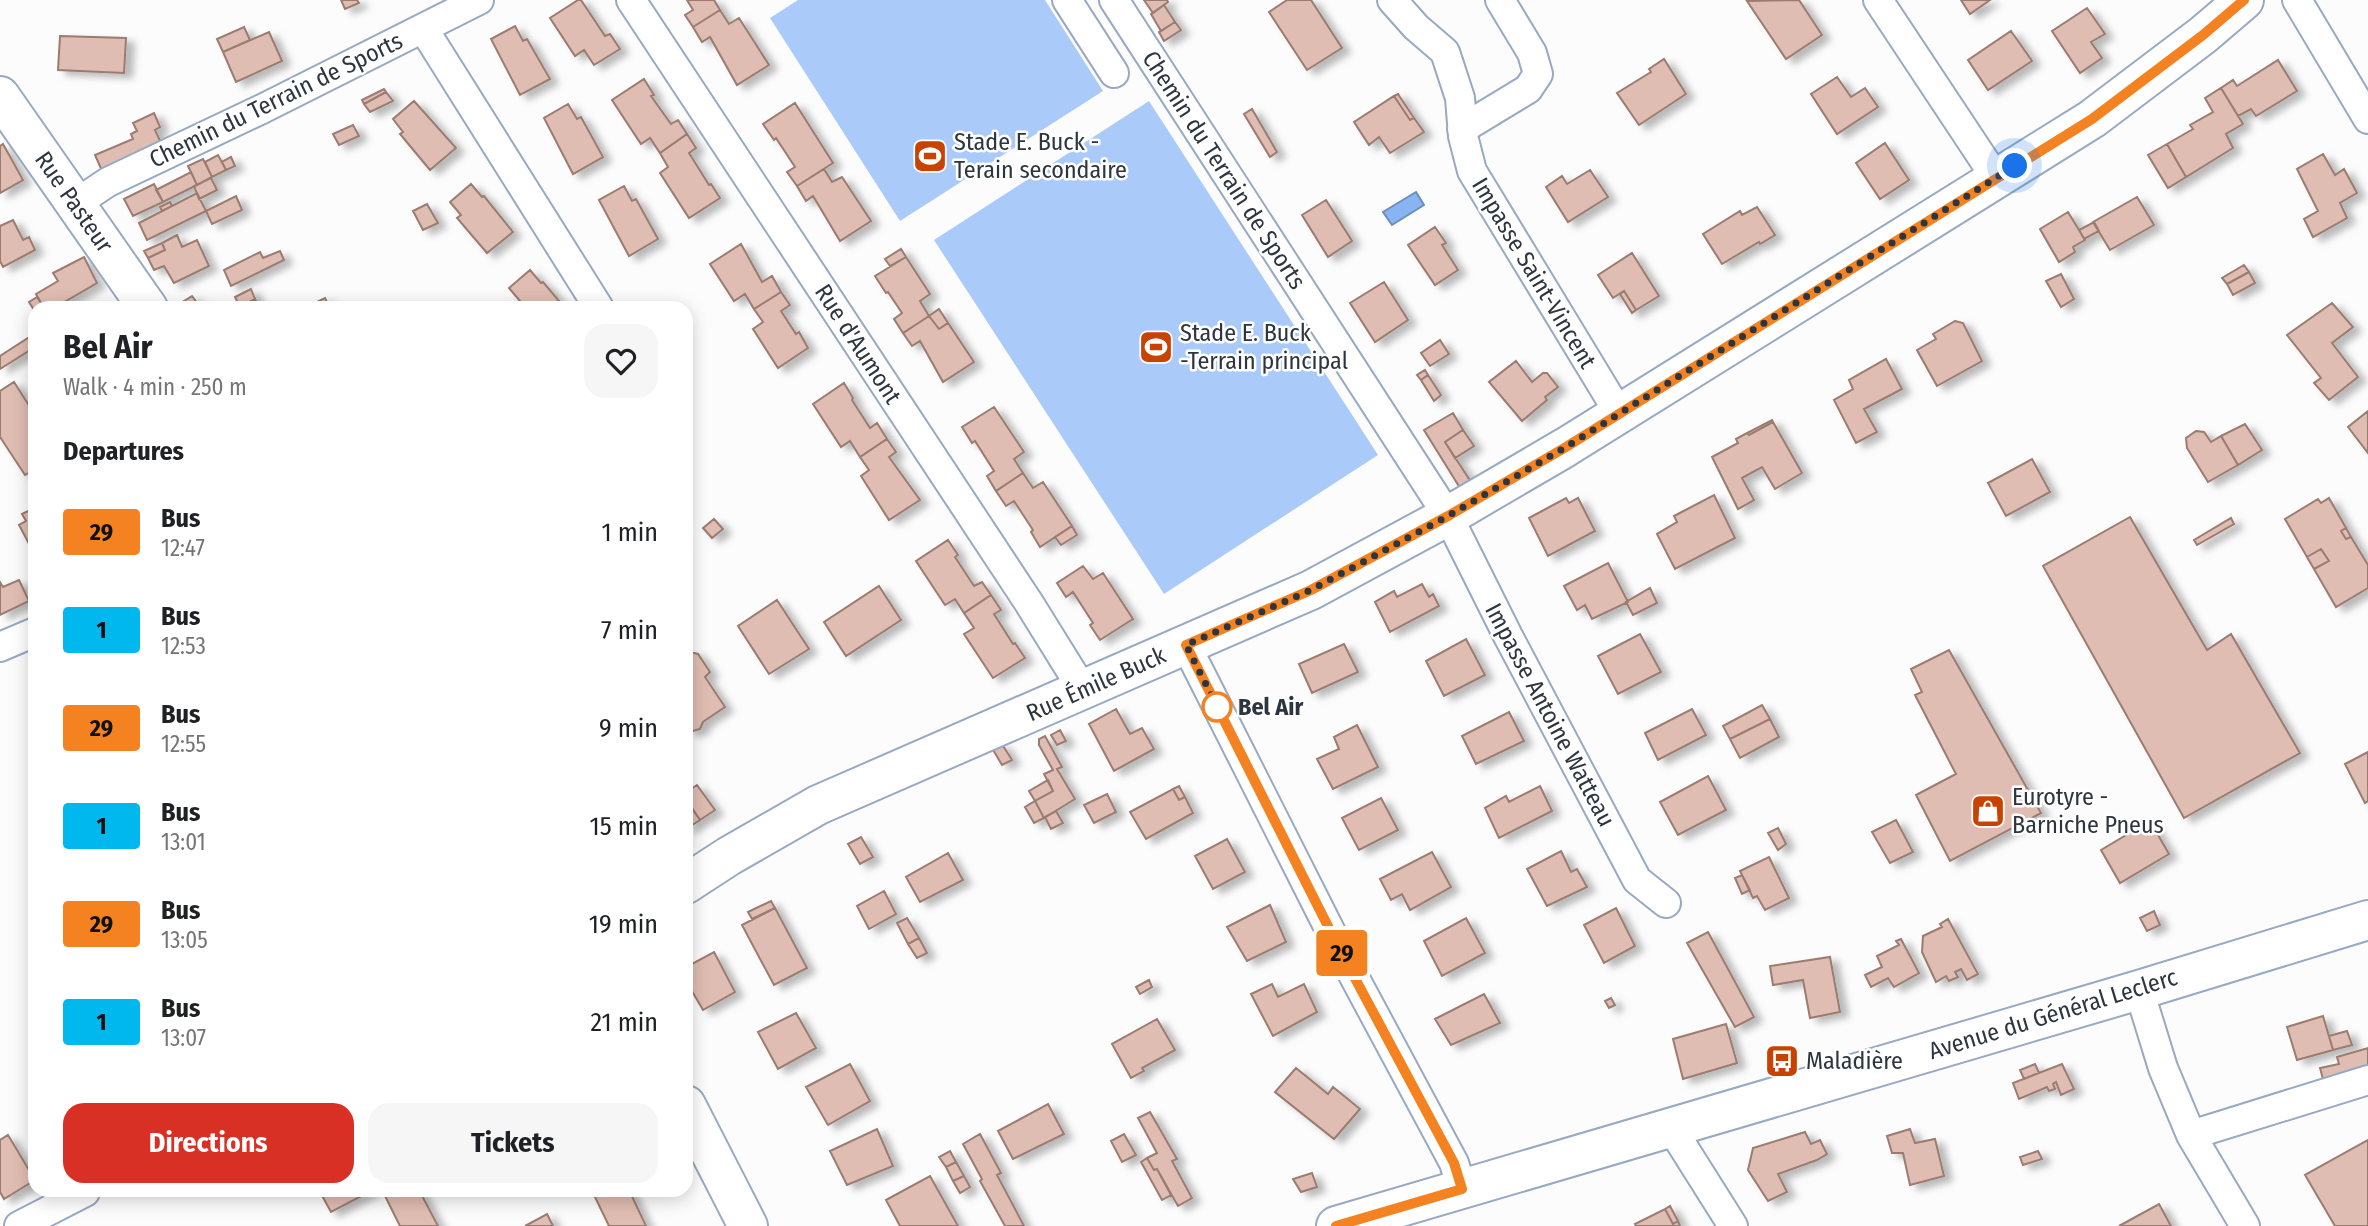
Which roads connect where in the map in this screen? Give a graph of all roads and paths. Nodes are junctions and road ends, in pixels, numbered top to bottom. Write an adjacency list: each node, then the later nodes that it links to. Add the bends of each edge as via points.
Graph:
1 (479, 0): 10 (street, Chemin du Terrain de Sports)
2 (631, 0): 24 (street, Rue d'Aumont)
3 (1067, 0): 11 (street, Chemin du Terrain de Sports)
4 (1114, 0): 20 (street, Chemin du Terrain de Sports)
5 (1392, 0): 14 (street, Impasse Saint-Vincent, via 1445,52 1460,98)
6 (1500, 0): 14 (street, via 1532,53 1538,74 1528,89)
7 (1878, 0): 15 (street)
8 (2297, 0): 13 (street)
9 (2239, 2): 15 (street, Rue Émile Buck, via 2092,119)
10 (423, 28): 16 (street, Chemin du Terrain de Sports, via 108,182); 18 (street)
11 (1114, 72)
12 (0, 96): 16 (street, Rue Pasteur)
13 (2368, 119)
14 (1462, 129): 19 (street, Impasse Saint-Vincent, via 1472,171)
15 (1996, 178): 19 (street, Rue Émile Buck)
16 (75, 204): 17 (street, Rue Pasteur)
17 (143, 301)
18 (595, 301)
19 (1619, 412): 20 (street, Rue Émile Buck)
20 (1448, 516): 22 (street, Rue Émile Buck, via 1311,590); 26 (street, Impasse Antoine Watteau, via 1637,880)
21 (28, 635): 23 (street)
22 (1186, 645): 24 (street, Rue Émile Buck); 33 (street, via 1454,1163)
23 (0, 647)
24 (1083, 690): 25 (street, Rue Émile Buck, via 818,805)
25 (693, 879)
26 (1666, 903)
27 (2368, 920): 28 (street, Avenue du Général Leclerc)
28 (2139, 990): 31 (street, Avenue du Général Leclerc); 32 (street, via 2163,1068)
29 (2368, 1080): 32 (street)
30 (693, 1119): 36 (street)
31 (1670, 1126): 33 (street, Avenue du Général Leclerc); 38 (street)
32 (2191, 1135): 39 (street)
33 (1462, 1189): 37 (street, Avenue du Général Leclerc)
34 (75, 1197): 35 (street)
35 (19, 1226)
36 (748, 1226)
37 (1336, 1226)
38 (1733, 1226)
39 (2245, 1226)

